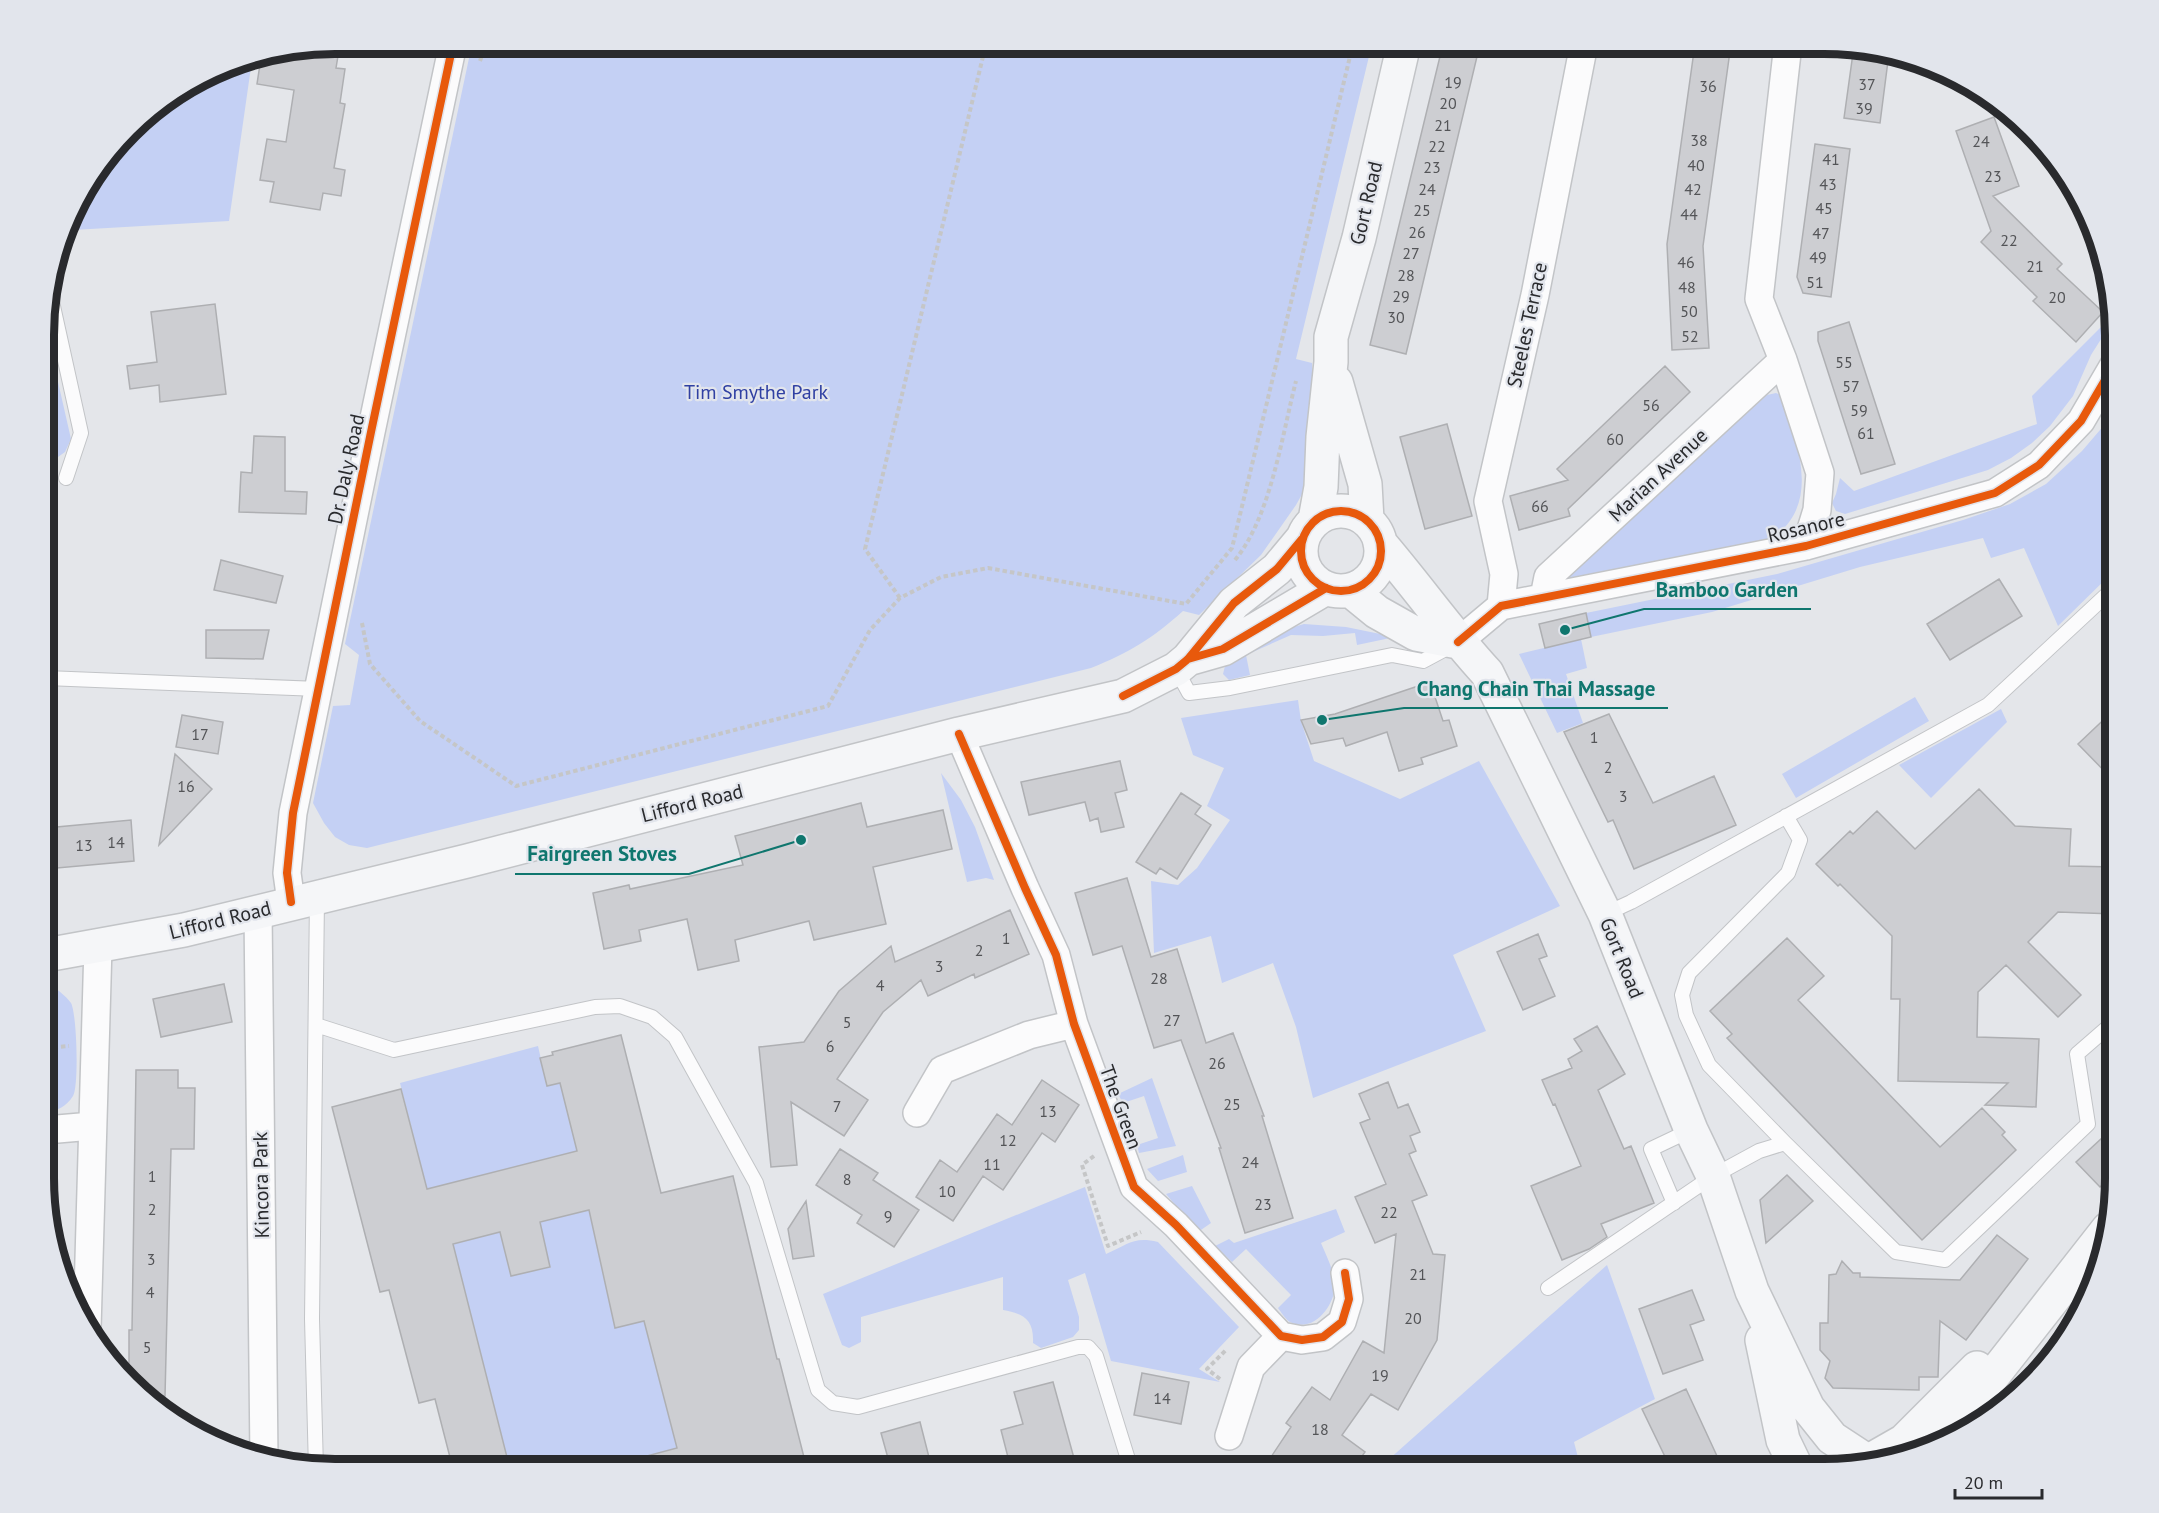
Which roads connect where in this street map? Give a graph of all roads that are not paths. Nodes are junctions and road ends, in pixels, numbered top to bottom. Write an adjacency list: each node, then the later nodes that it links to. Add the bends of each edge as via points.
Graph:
1 (451, 54): 20 (street, Dr. Daly Road)
2 (1402, 54): 7 (main road, Gort Road, via 1359,238 1331,337)
3 (1582, 54): 16 (street, Steeles Terrace, via 1535,295 1488,501 1504,574)
4 (1787, 54): 6 (street, via 1759,299)
5 (55, 316): 9 (lane, via 81,433)
6 (1783, 360): 12 (street, via 1820,473 1817,510); 15 (street, Marian Avenue, via 1548,577)
7 (1331, 363): 10 (main road, Gort Road, via 1321,486); 11 (main road, Gort Road, via 1365,484)
8 (2105, 380): 12 (street, Rosanore, via 2081,421 2039,465 1995,493)
9 (66, 478)
10 (1309, 530): 11 (main road, via 1324,514 1347,511); 13 (main road, via 1300,551 1307,573 1315,582); 18 (main road, Lifford Road, via 1277,569 1234,603)
11 (1374, 532): 13 (main road, via 1381,555 1374,572 1361,585); 17 (main road, Gort Road)
12 (1806, 546): 15 (street, Rosanore)
13 (1338, 589): 17 (main road, via 1416,634); 18 (main road, Lifford Road, via 1223,649)
14 (2105, 596): 22 (lane, via 1988,705)
15 (1544, 597): 16 (street, Rosanore)
16 (1502, 606): 17 (street, Rosanore)
17 (1458, 642): 18 (lane, via 1423,662 1392,655 1189,693); 25 (main road, Gort Road, via 1487,673)
18 (1182, 664): 21 (main road, Lifford Road, via 1123,696)
19 (54, 678): 20 (lane)
20 (319, 689): 23 (street, Dr. Daly Road, via 294,813 287,873)
21 (959, 734): 23 (main road, Lifford Road); 28 (street, The Green, via 1056,955)
22 (1786, 816): 25 (lane); 35 (lane, via 1800,840 1788,873 1689,973 1682,995 1686,1015 1709,1065)
23 (304, 899): 24 (main road, Lifford Road); 29 (lane)
24 (258, 911): 26 (main road, Lifford Road); 47 (street, Kincora Park)
25 (1605, 914): 34 (main road, Gort Road)
26 (98, 946): 27 (main road, Lifford Road); 32 (street)
27 (54, 954)
28 (1074, 1024): 31 (street, via 1029,1035 942,1070); 44 (street, The Green, via 1134,1187 1176,1225)
29 (316, 1025): 50 (lane, via 312,1319); 51 (lane, via 394,1050 595,1007 621,1006 652,1017 675,1036 756,1183 818,1390 833,1403 858,1407 1088,1347 1096,1356)
30 (2105, 1030): 35 (lane, via 2078,1054 2088,1124 1945,1260 1896,1252)
31 (917, 1113)
32 (92, 1126): 33 (street); 43 (street)
33 (54, 1129)
34 (1691, 1130): 36 (main road, Gort Road); 37 (lane, via 1651,1149)
35 (1785, 1143): 36 (lane, via 1759,1151)
36 (1713, 1176): 37 (lane); 41 (main road, Gort Road)
37 (1674, 1203): 40 (lane)
38 (2097, 1244): 42 (main road)
39 (1345, 1273): 44 (street, via 1349,1299 1342,1322 1323,1337 1302,1341)
40 (1548, 1288)
41 (1752, 1291): 49 (main road, via 1808,1408 1832,1438); 52 (main road, via 1783,1440)
42 (2047, 1305): 45 (main road); 48 (main road, via 1904,1441)
43 (87, 1310)
44 (1281, 1336): 46 (street, via 1251,1367)
45 (1952, 1428)
46 (1228, 1436)
47 (264, 1450)
48 (1883, 1453)
49 (1861, 1457)
50 (316, 1458)
51 (1128, 1459)
52 (1792, 1459)

